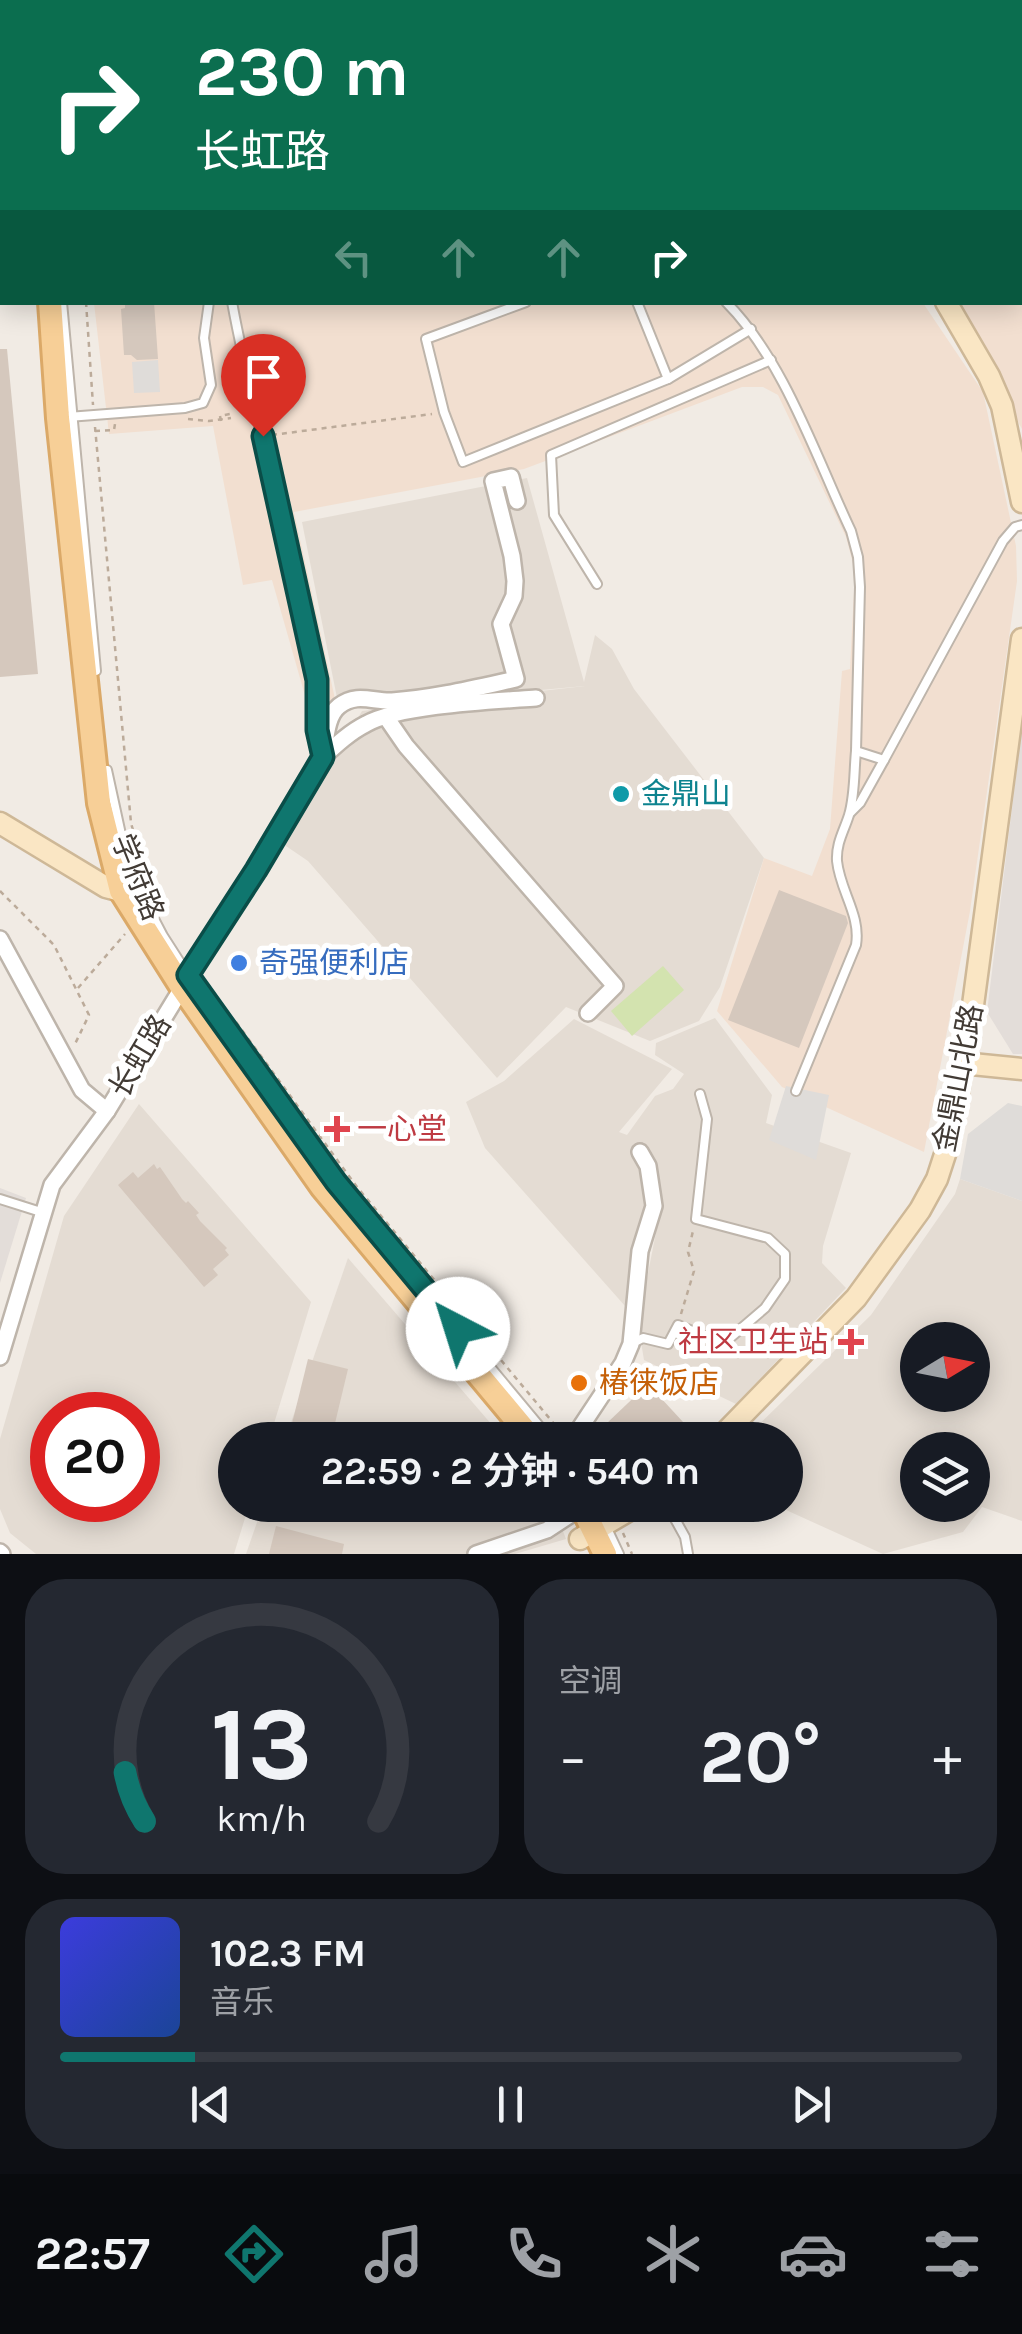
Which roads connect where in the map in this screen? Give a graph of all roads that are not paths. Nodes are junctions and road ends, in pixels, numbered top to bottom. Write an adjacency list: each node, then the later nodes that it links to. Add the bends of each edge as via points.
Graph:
1 (50, 305): 12 (main road, 学府路)
2 (62, 305): 12 (lane, 学府路)
3 (208, 305): 12 (lane, via 204,338 211,385 203,403)
4 (233, 305): 23 (lane, via 317,680)
5 (518, 305): 11 (lane, via 426,339 464,462)
6 (638, 305): 11 (lane)
7 (729, 305): 9 (lane)
8 (948, 305): 13 (street, via 996,391)
9 (751, 329): 10 (lane); 11 (lane)
10 (771, 360): 17 (lane, via 552,455 554,516); 22 (lane, via 858,557)
11 (668, 379)
12 (65, 418): 21 (lane, 学府路); 28 (main road, 学府路, via 99,803)
13 (1019, 461): 15 (street)
14 (517, 500): 23 (street, via 511,477 493,480 512,556 514,596 501,624 516,679 448,694 349,700 330,718)
15 (1022, 502)
16 (1022, 525): 24 (lane, via 1002,541)
17 (596, 584)
18 (1022, 638): 32 (street, 金鼎山北路)
19 (536, 698): 20 (street)
20 (386, 717): 23 (street); 31 (street, via 615,986)
21 (101, 718)
22 (856, 751): 24 (lane); 26 (lane)
23 (323, 757): 30 (street, 长虹路)
24 (884, 760): 26 (lane)
25 (106, 764): 30 (lane, 学府路, via 129,871)
26 (850, 813): 34 (lane, via 837,858 859,928 856,945)
27 (0, 823): 28 (street)
28 (121, 891): 30 (main road, 学府路)
29 (0, 939): 36 (street, via 82,1090)
30 (184, 981): 36 (street, 长虹路); 42 (main road, 学府路, via 322,1187); 43 (lane, 学府路, via 336,1182)
31 (588, 1013)
32 (962, 1063): 33 (street); 45 (street, 金鼎山北路, via 950,1140 920,1210 856,1298)
33 (1022, 1069)
34 (796, 1091)
35 (700, 1094): 40 (lane, via 707,1119 696,1219 768,1238 785,1254 785,1280 724,1344 678,1325 668,1344 644,1338)
36 (107, 1111): 39 (street, 长虹路, via 52,1185)
37 (640, 1152): 40 (street, via 654,1206 640,1252)
38 (0, 1198): 39 (lane)
39 (41, 1212): 41 (street, 长虹路)
40 (630, 1344): 44 (street)
41 (0, 1357)
42 (518, 1422)
43 (536, 1422)
44 (584, 1422)
45 (735, 1422)
46 (560, 1522): 51 (street)
47 (596, 1522): 50 (main road)
48 (610, 1522): 50 (street)
49 (677, 1522): 54 (lane)
50 (600, 1528): 52 (main road); 53 (lane)
51 (476, 1554)
52 (604, 1554)
53 (619, 1554)
54 (688, 1554)

